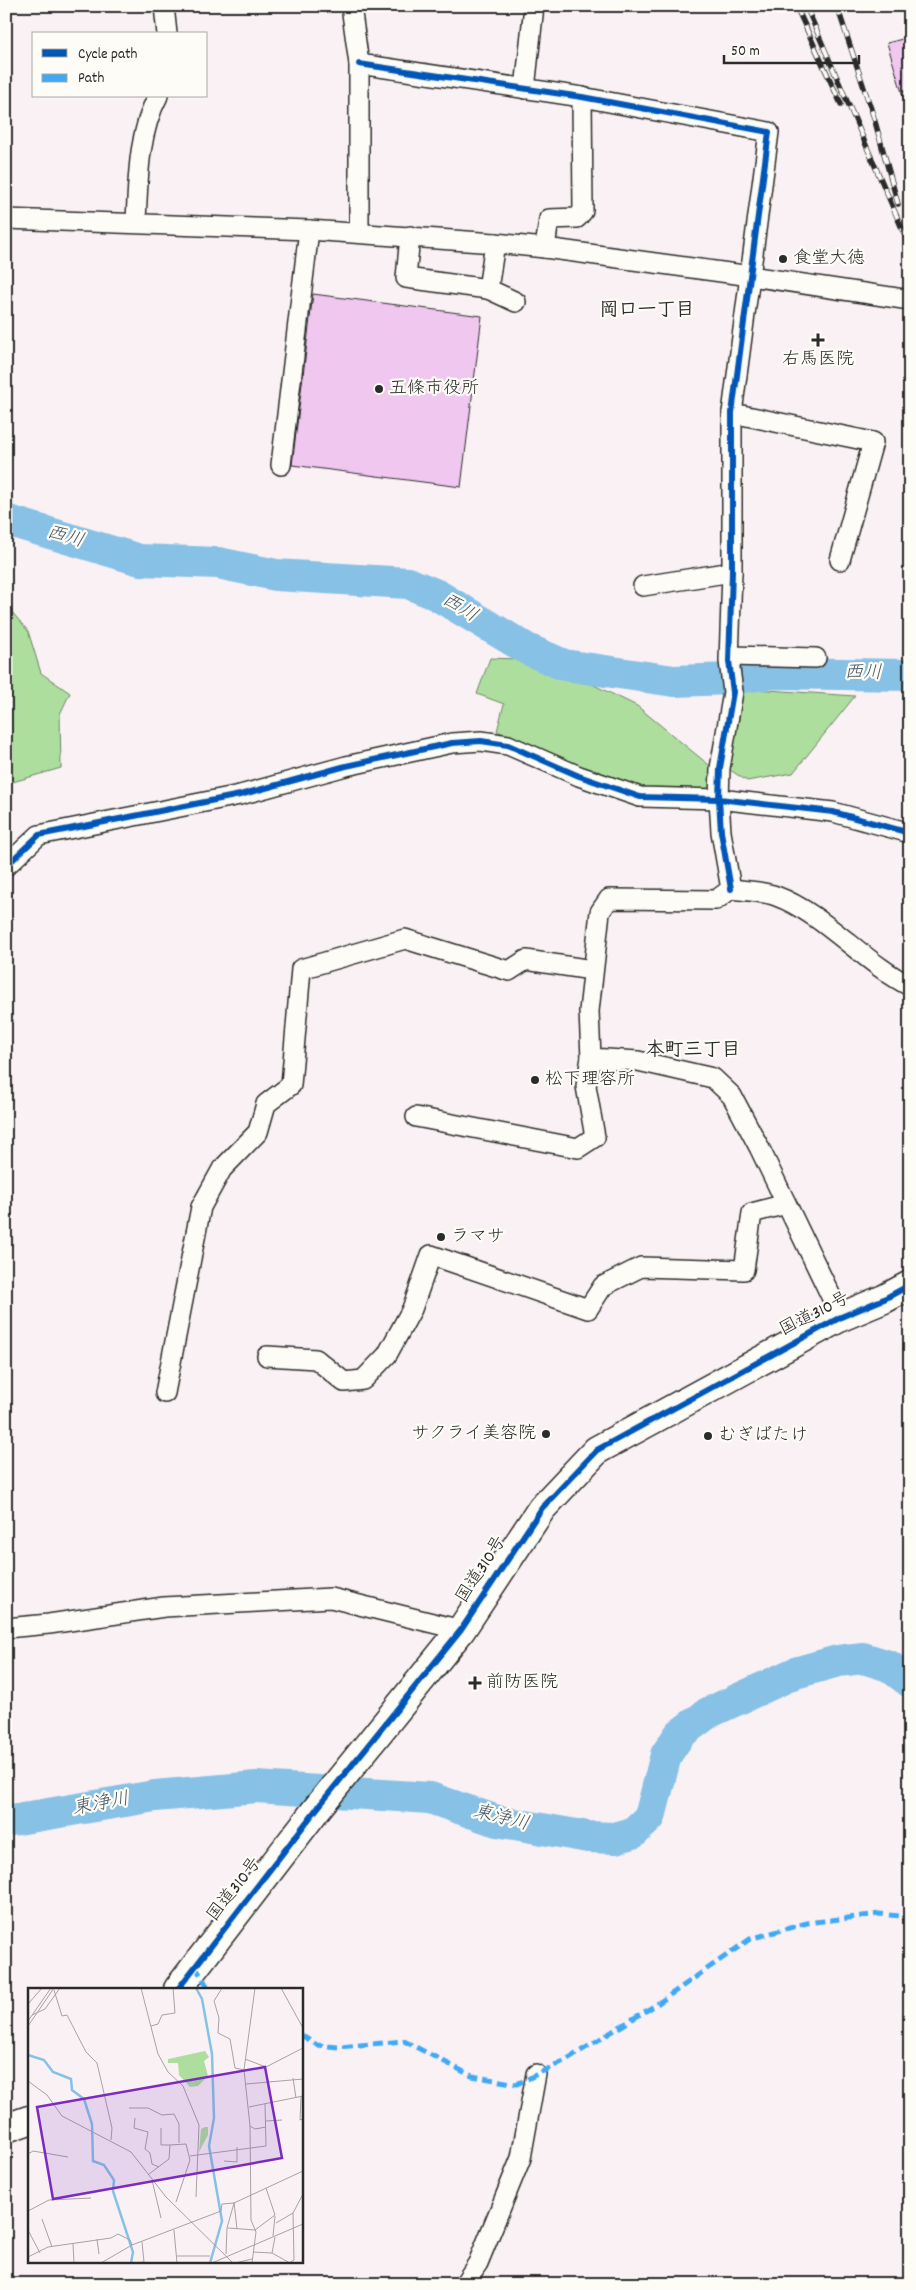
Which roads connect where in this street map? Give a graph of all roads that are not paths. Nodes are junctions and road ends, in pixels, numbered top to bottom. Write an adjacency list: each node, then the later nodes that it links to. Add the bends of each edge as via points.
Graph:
1 (164, 6): 4 (street)
2 (351, 6): 5 (street)
3 (534, 6): 6 (street)
4 (166, 32)
5 (359, 64): 6 (street); 12 (street)
6 (525, 89): 7 (street)
7 (582, 97): 15 (street, via 583,211 577,218 549,219); 16 (street, via 770,132)
8 (157, 98): 10 (street, via 152,107 139,169)
9 (6, 219): 10 (street)
10 (136, 222): 11 (street)
11 (309, 230): 12 (street); 21 (street)
12 (359, 232): 13 (street)
13 (410, 236): 14 (street); 17 (street, via 406,278)
14 (495, 243): 15 (street); 17 (street)
15 (545, 248): 16 (street)
16 (751, 276): 18 (street); 20 (street)
17 (488, 289): 19 (street)
18 (910, 300)
19 (516, 302)
20 (732, 413): 22 (street, via 873,442); 23 (street)
21 (280, 465)
22 (840, 560)
23 (732, 572): 24 (street); 25 (street)
24 (643, 586)
25 (730, 658): 26 (street); 27 (street, via 733,692 720,768)
26 (816, 658)
27 (719, 799): 28 (street, via 833,812); 29 (street, via 640,797 579,776 508,745 481,741 452,743 346,766 240,795 39,835); 30 (street)
28 (910, 833)
29 (6, 866)
30 (731, 889): 31 (street, via 716,900 609,899 600,912); 32 (street, via 776,896 799,908 893,978)
31 (592, 970): 33 (street, via 589,1011); 40 (street, via 526,960 509,971 405,939 301,969 291,1085 266,1104 258,1132 222,1169 201,1207)
32 (910, 986)
33 (592, 1058): 34 (street, via 586,1086 595,1137 578,1148); 35 (street, via 638,1061 713,1078 732,1096)
34 (416, 1117)
35 (786, 1204): 38 (street); 39 (street, via 752,1213 744,1270 641,1267 603,1286 588,1310 431,1256 412,1309 388,1356 363,1380 344,1382 316,1359)
36 (910, 1285): 37 (highway, 国道310号)
37 (897, 1300): 38 (highway, 国道310号)
38 (841, 1317): 42 (highway, 国道310号, via 597,1450 542,1508)
39 (267, 1356)
40 (165, 1393)
41 (6, 1628): 42 (street, via 164,1607 331,1598)
42 (461, 1630): 43 (highway, 国道310号, via 315,1811)
43 (179, 1988)
44 (536, 2074): 47 (street, via 522,2158 478,2263)
45 (28, 2120): 46 (highway)
46 (6, 2128)
47 (464, 2284)

